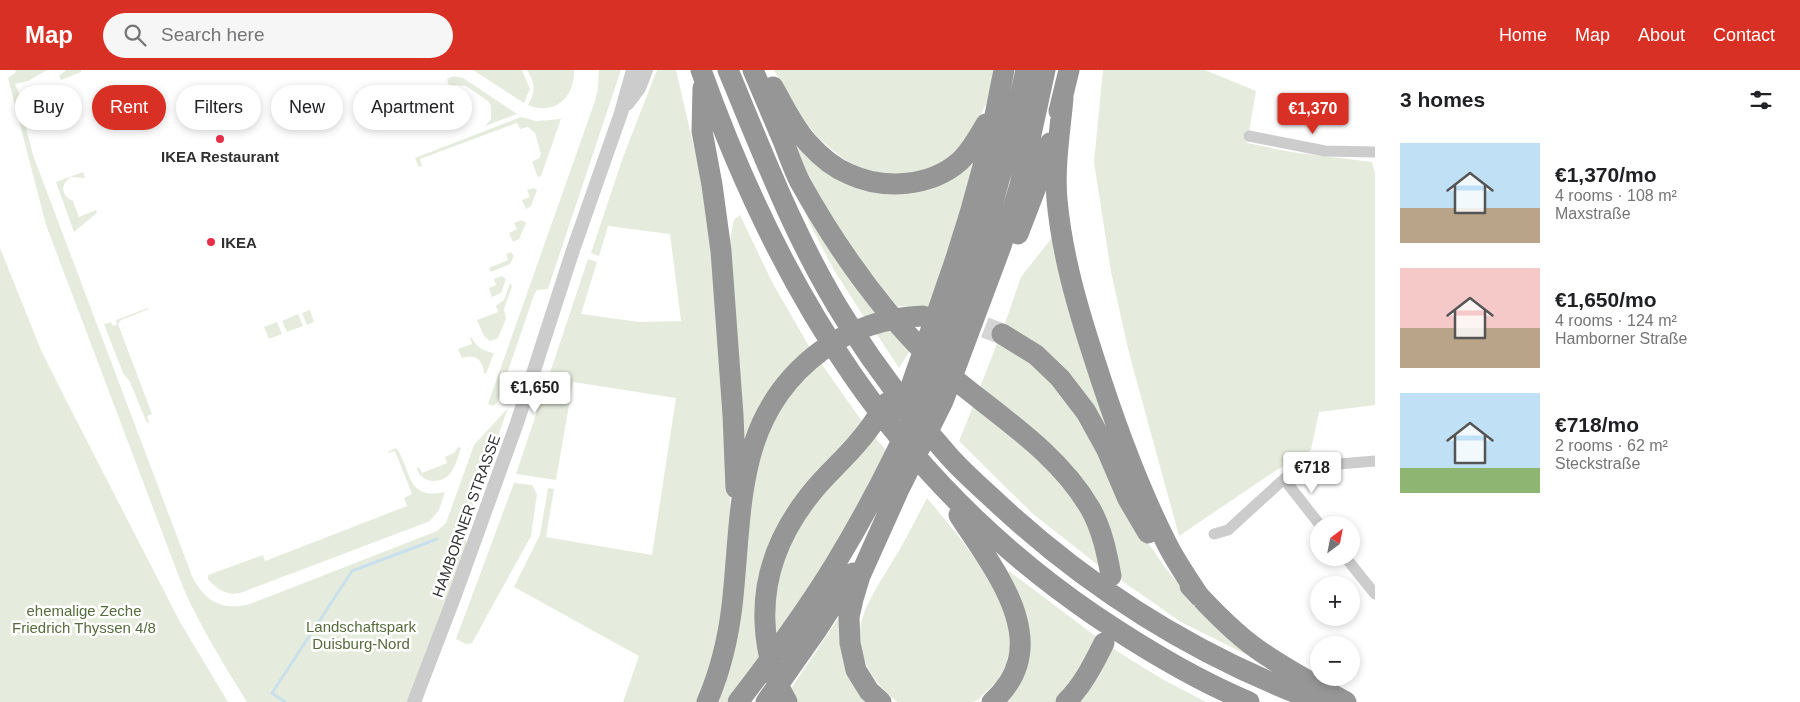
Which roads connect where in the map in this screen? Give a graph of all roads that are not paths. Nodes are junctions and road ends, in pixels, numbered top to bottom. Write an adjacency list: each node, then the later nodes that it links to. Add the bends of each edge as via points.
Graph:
1 (633, 70): 13 (street, HAMBORNER STRASSE)
2 (646, 70): 13 (street, HAMBORNER STRASSE, via 639,88)
3 (728, 70): 41 (highway, via 781,198 847,322 911,411 949,457 1022,526 1086,576 1159,625 1233,665)
4 (753, 70): 28 (highway, via 800,180 850,262 911,339 1045,454 1077,487 1099,528)
5 (763, 70): 12 (highway, via 809,144 848,174 872,183 900,184 944,172 973,146)
6 (1004, 70): 12 (highway)
7 (1026, 70): 23 (highway, via 1002,175 976,258)
8 (1046, 70): 19 (highway, via 1020,185)
9 (1068, 70): 11 (highway)
10 (702, 72): 22 (highway, via 732,151 790,275 824,333 874,406); 25 (highway, via 702,131 721,251)
11 (1062, 98): 19 (highway, via 1038,182 1015,242 976,337); 30 (highway, via 1056,165 1057,198 1060,233 1075,299 1100,379 1146,500 1168,546)
12 (998, 104): 18 (highway, via 964,231)
13 (621, 113): 32 (street, HAMBORNER STRASSE, via 517,423)
14 (1249, 136): 15 (street, via 1325,151)
15 (1375, 152)
16 (923, 316): 25 (highway, via 870,325 836,339 787,381 769,406 755,441)
17 (1002, 334): 30 (highway, via 1036,355 1060,378 1086,412 1148,534)
18 (927, 338): 23 (highway); 36 (highway, via 860,440 809,496 774,555 764,606 766,638 771,667)
19 (962, 351): 23 (highway, via 942,401)
20 (1375, 461): 21 (street, via 1304,467)
21 (1284, 479): 24 (street); 26 (street, via 1228,530)
22 (935, 480): 38 (highway, via 998,575 1016,612 1020,650 1015,670); 40 (highway, via 981,526 1077,604 1177,667)
23 (890, 487): 34 (highway); 35 (highway, via 852,576); 37 (highway, via 849,617 850,644 856,670 869,691)
24 (1313, 516)
25 (738, 526): 33 (highway, via 727,636)
26 (1214, 534)
27 (1352, 566): 29 (street)
28 (1111, 576)
29 (1375, 594)
30 (1199, 596): 42 (highway, via 1256,648)
31 (1104, 644): 39 (highway, via 1091,671)
32 (414, 702)
33 (707, 702)
34 (738, 702)
35 (766, 702)
36 (787, 702)
37 (881, 702)
38 (992, 702)
39 (1066, 702)
40 (1249, 702)
41 (1320, 702)
42 (1346, 702)

